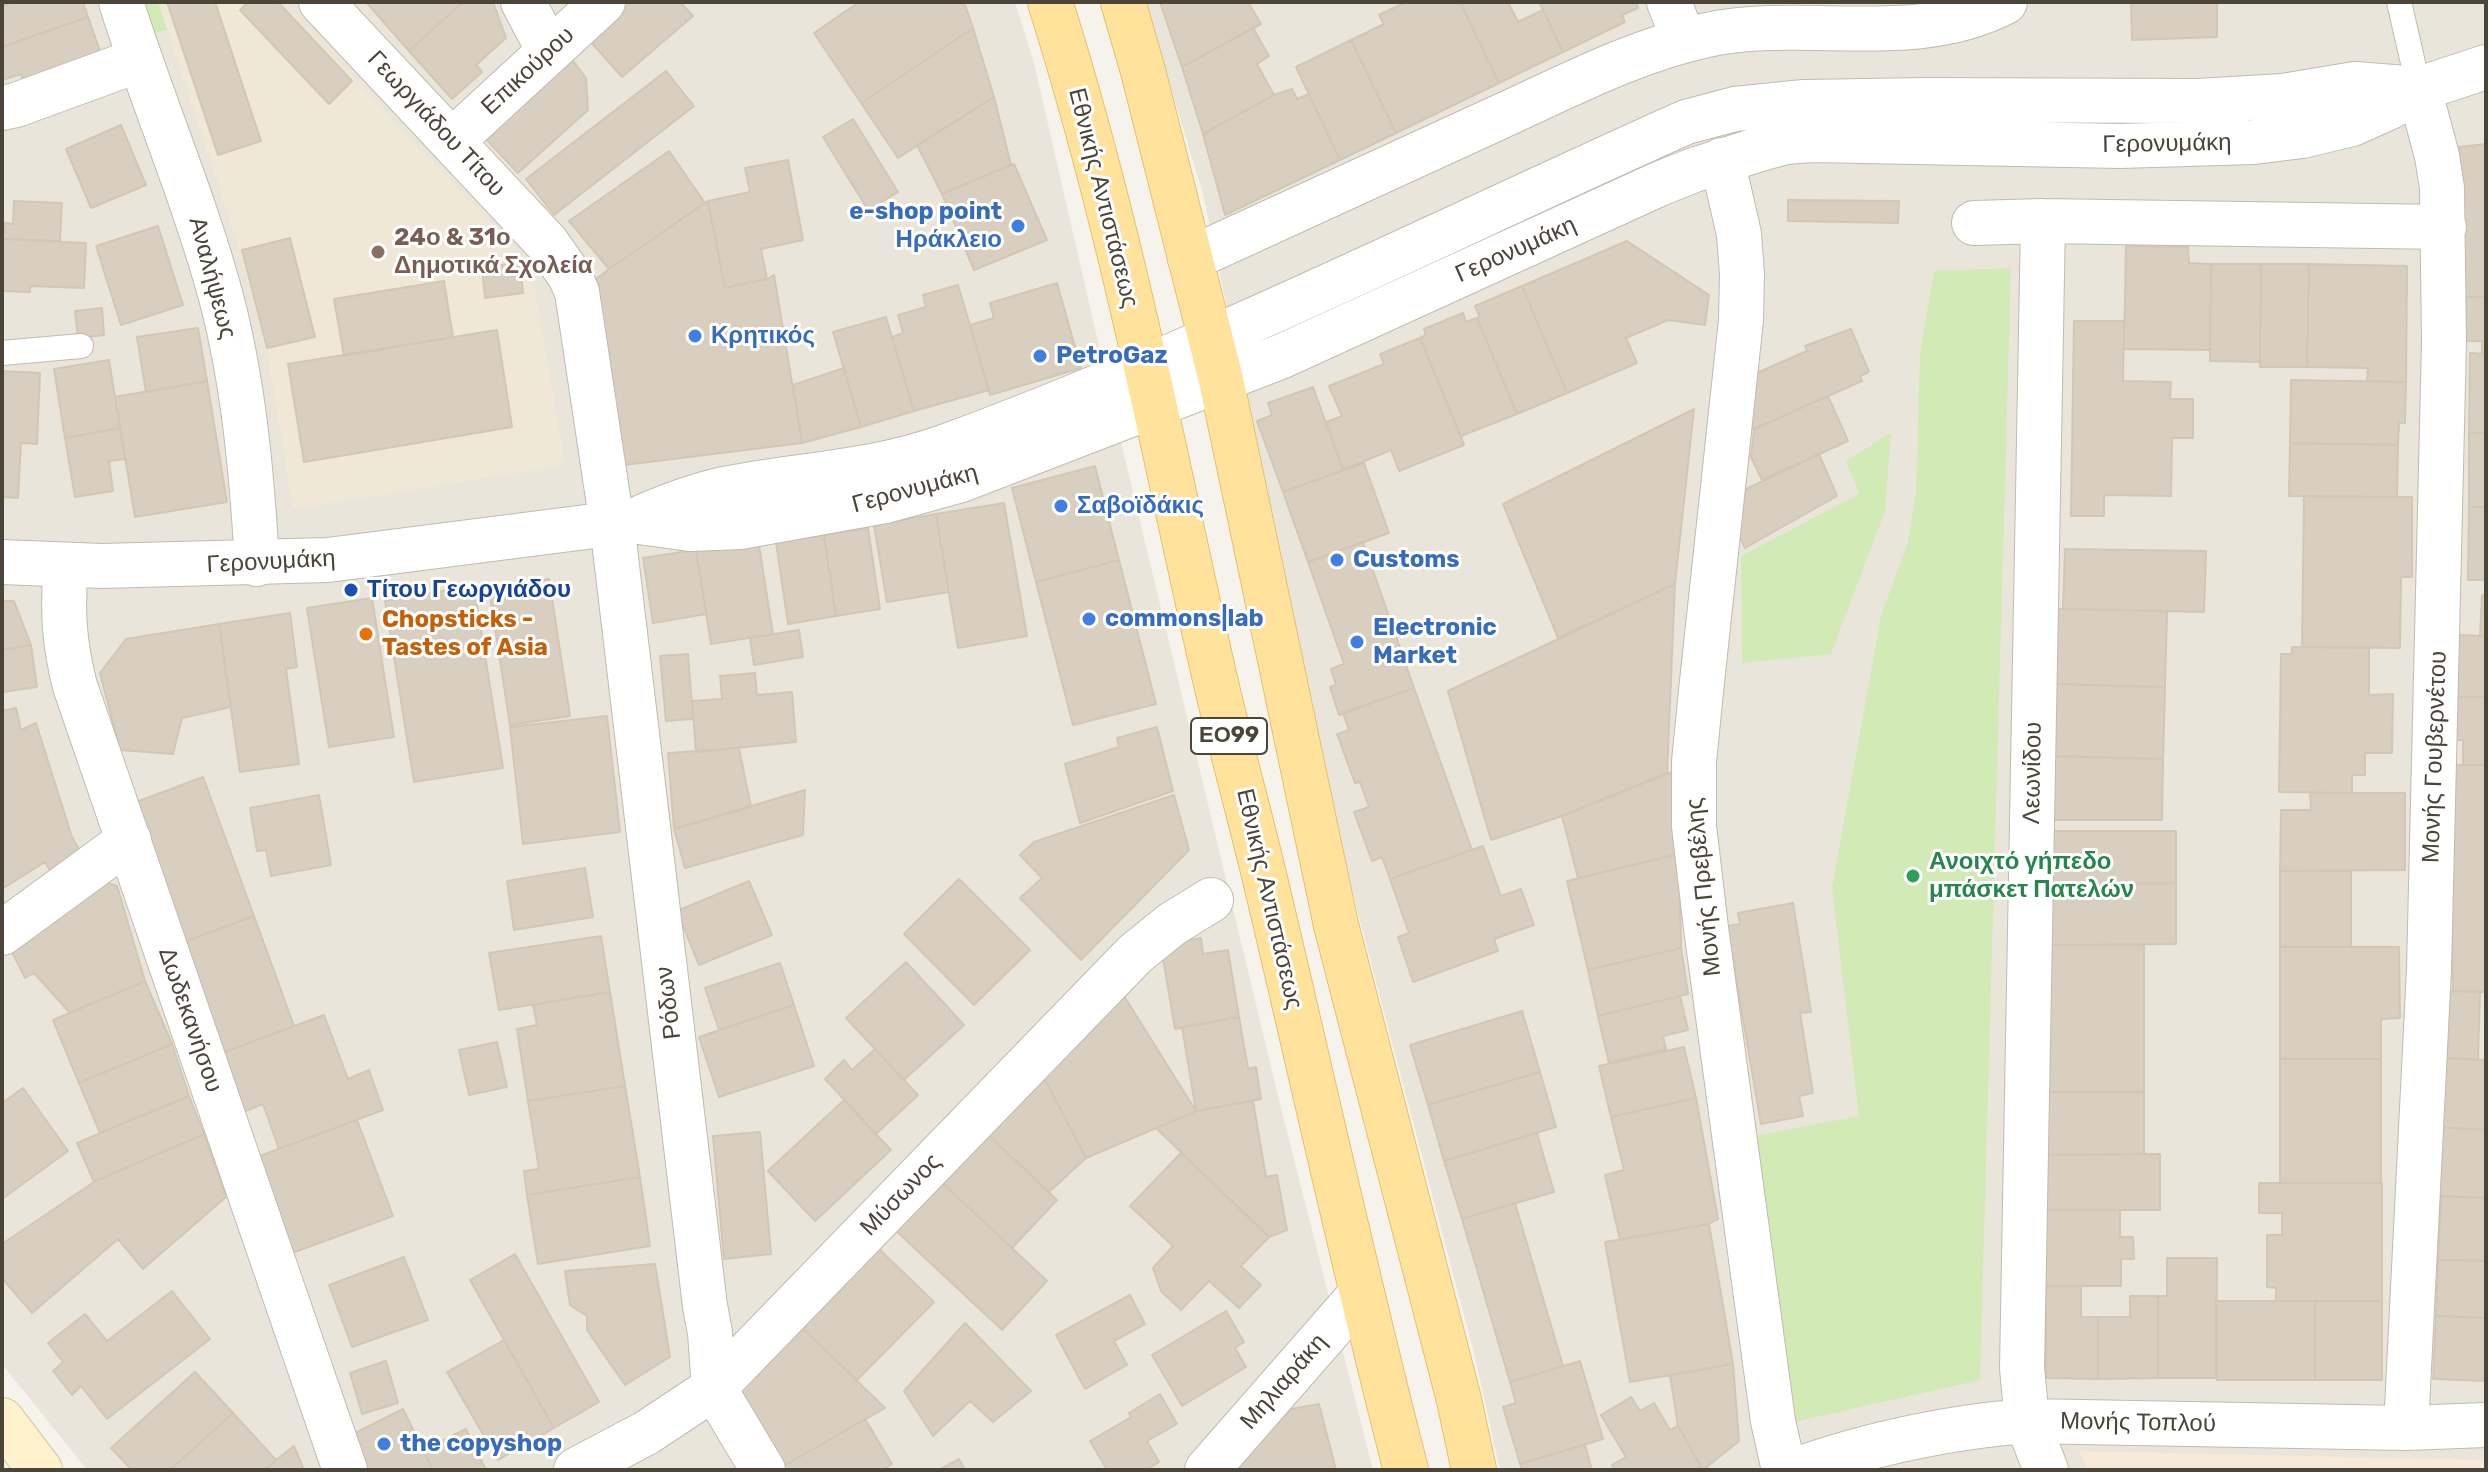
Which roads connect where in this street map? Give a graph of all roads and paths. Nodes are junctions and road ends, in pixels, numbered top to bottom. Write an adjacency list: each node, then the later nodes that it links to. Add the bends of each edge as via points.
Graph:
1 (121, 2): 11 (street, Αναλήψεως)
2 (321, 2): 15 (street, Γεωργιάδου Τίτου)
3 (523, 2): 10 (street)
4 (603, 2): 10 (street, Επικούρου)
5 (1050, 2): 25 (main road, Εθνικής Αντιστάσεως / ΕΟ99)
6 (1123, 2): 20 (main road, ΕΟ99)
7 (2399, 2): 13 (lane)
8 (1996, 4): 9 (street, via 1974,17 1881,29 1803,26 1708,35)
9 (1677, 22): 20 (street, via 1601,72)
10 (549, 51): 15 (street, Επικούρου)
11 (139, 60): 14 (street); 28 (street, Αναλήψεως, via 185,181 221,298 247,444)
12 (2486, 67): 13 (street, Γερονυμάκη)
13 (2419, 89): 16 (street, Γερονυμάκη, via 2352,124 2254,142 2120,146 1842,139 1786,142); 19 (street, Μονής Γουβερνέτου, via 2437,156); 21 (street, Γερονυμάκη, via 2365,84 2213,101 1857,100 1735,109 1686,122)
14 (2, 108)
15 (452, 141): 26 (street, Γεωργιάδου Τίτου, via 547,243 570,276)
16 (1722, 160): 24 (street, Γερονυμάκη); 46 (street, Μονής Πρεβέλης, via 1739,234 1741,320 1694,762 1694,826 1773,1421)
17 (2043, 221): 18 (street); 19 (street); 36 (street, Λεωνίδου, via 2022,1368)
18 (1974, 223)
19 (2444, 227): 38 (street, Μονής Γουβερνέτου, via 2430,938)
20 (1190, 259): 21 (main road, ΕΟ99)
21 (1209, 339): 24 (main road, ΕΟ99); 25 (street, Γερονυμάκη)
22 (81, 346): 23 (lane)
23 (2, 353)
24 (1221, 380): 25 (street, Γερονυμάκη); 45 (main road, ΕΟ99, via 1336,925)
25 (1150, 386): 26 (street, Γερονυμάκη, via 915,456 724,489); 33 (main road, Εθνικής Αντιστάσεως / ΕΟ99)
26 (622, 523): 28 (street, Γερονυμάκη); 34 (street, Ρόδων)
27 (2, 562): 29 (street, Γερονυμάκη)
28 (257, 564): 29 (street, Γερονυμάκη)
29 (66, 566): 30 (street, Δωδεκανήσου, via 63,621 68,657)
30 (129, 840): 32 (street); 40 (street, Δωδεκανήσου)
31 (1211, 900): 34 (street, Μύσωνος, via 1135,954)
32 (2, 933)
33 (1361, 1294): 43 (street, Μηλιαράκη); 44 (main road, Εθνικής Αντιστάσεως / ΕΟ99)
34 (714, 1388): 41 (street, Μύσωνος); 42 (street, Ρόδων)
35 (2, 1420): 39 (main road)
36 (2027, 1421): 38 (street, Μονής Τοπλού); 47 (street, Μονής Τοπλού, via 1919,1436); 48 (street, Λεωνίδου)
37 (2486, 1425): 38 (street, Μονής Τοπλού)
38 (2406, 1428)
39 (40, 1470)
40 (345, 1470)
41 (576, 1470)
42 (763, 1470)
43 (1207, 1470)
44 (1406, 1470)
45 (1474, 1470)
46 (1784, 1470)
47 (1795, 1470)
48 (2046, 1470)

